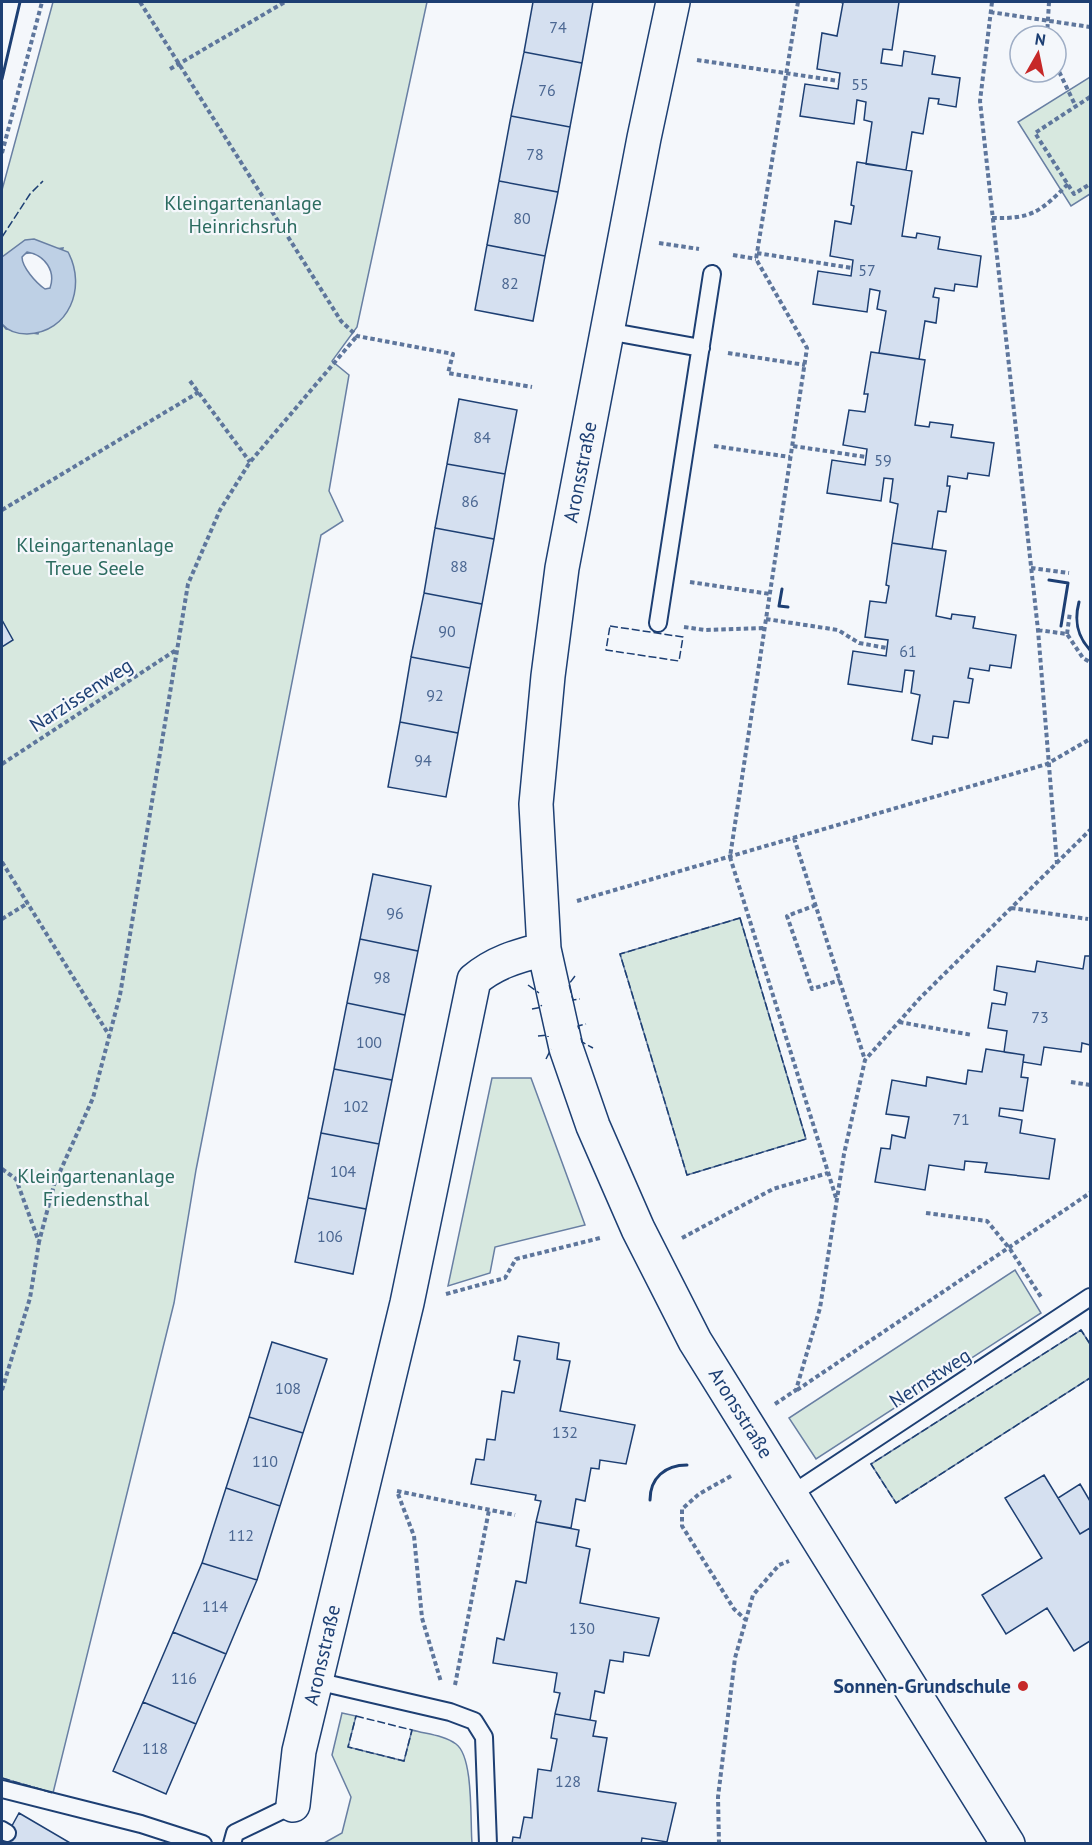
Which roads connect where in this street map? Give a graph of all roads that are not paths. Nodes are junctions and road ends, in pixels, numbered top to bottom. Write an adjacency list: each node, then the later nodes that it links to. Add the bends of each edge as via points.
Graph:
1 (674, 2): 3 (street, Aronsstraße)
2 (712, 274): 4 (lane)
3 (607, 331): 4 (lane); 6 (street, Aronsstraße, via 562,568 548,676 537,804)
4 (701, 348): 5 (lane)
5 (658, 623)
6 (544, 949): 8 (street, Aronsstraße, via 574,1070 593,1126 638,1229 695,1341); 9 (street, Aronsstraße, via 514,956 474,980 407,1303)
7 (1090, 1297): 8 (lane, Nernstweg)
8 (792, 1494): 15 (street, Aronsstraße)
9 (316, 1681): 11 (street, Aronsstraße, via 299,1751); 14 (lane, via 474,1721 484,1737)
10 (2, 1789): 12 (lane)
11 (294, 1805): 13 (lane, Aronsstraße, via 235,1833)
12 (203, 1844)
13 (232, 1844)
14 (488, 1844)
15 (1008, 1844)

